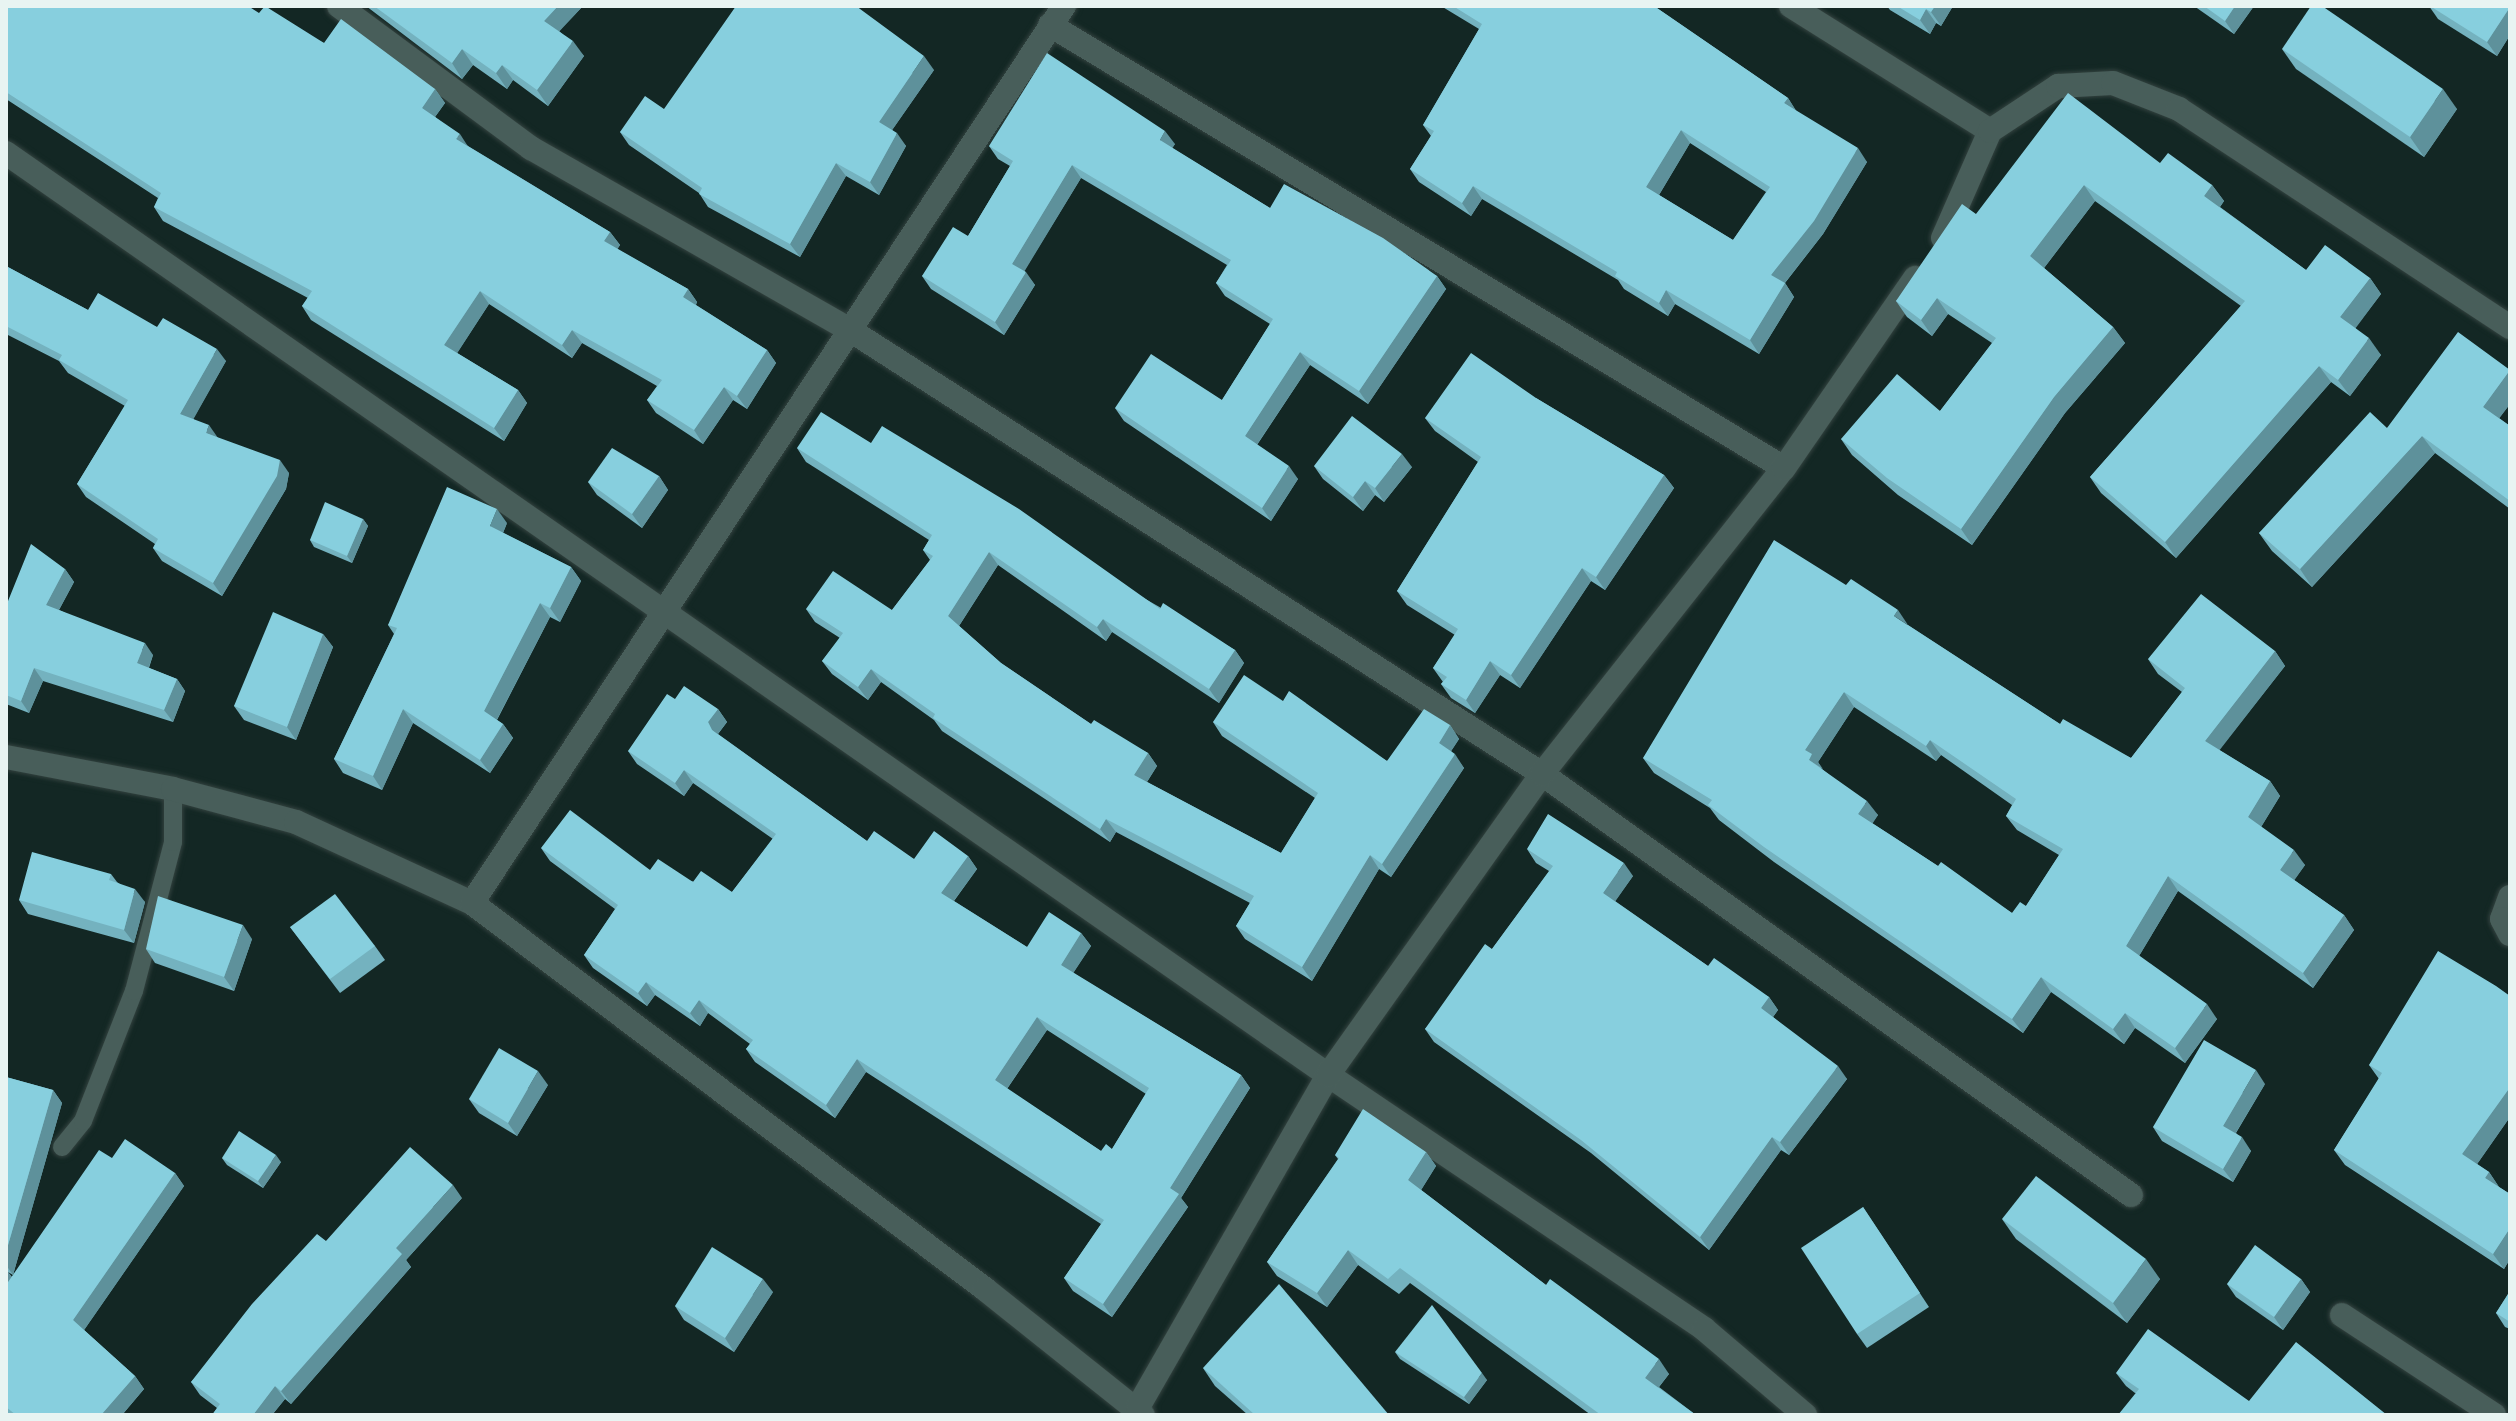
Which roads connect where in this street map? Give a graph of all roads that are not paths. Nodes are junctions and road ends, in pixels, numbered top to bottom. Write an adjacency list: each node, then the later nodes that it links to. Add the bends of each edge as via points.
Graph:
1 (339, 6): 7 (street, via 531,148)
2 (1791, 6): 4 (street)
3 (1057, 15): 7 (street); 8 (street)
4 (1990, 131): 6 (street, via 2058,86 2113,83 2179,109); 8 (street, via 1953,224)
5 (6, 153): 9 (street)
6 (2510, 327)
7 (850, 330): 9 (street); 11 (street)
8 (1784, 468): 11 (street)
9 (662, 608): 14 (street); 16 (street)
10 (6, 757): 12 (street)
11 (1542, 774): 16 (street); 18 (street)
12 (173, 789): 14 (street, via 296,822); 17 (lane, via 173,842 134,991 83,1121)
13 (2510, 897): 15 (street, via 2502,919)
14 (472, 903): 20 (street)
15 (2510, 934)
16 (1328, 1075): 20 (street); 21 (street, via 1704,1329)
17 (62, 1147)
18 (2131, 1195)
19 (2342, 1315): 22 (street)
20 (1140, 1411)
21 (1805, 1415)
22 (2494, 1415)

